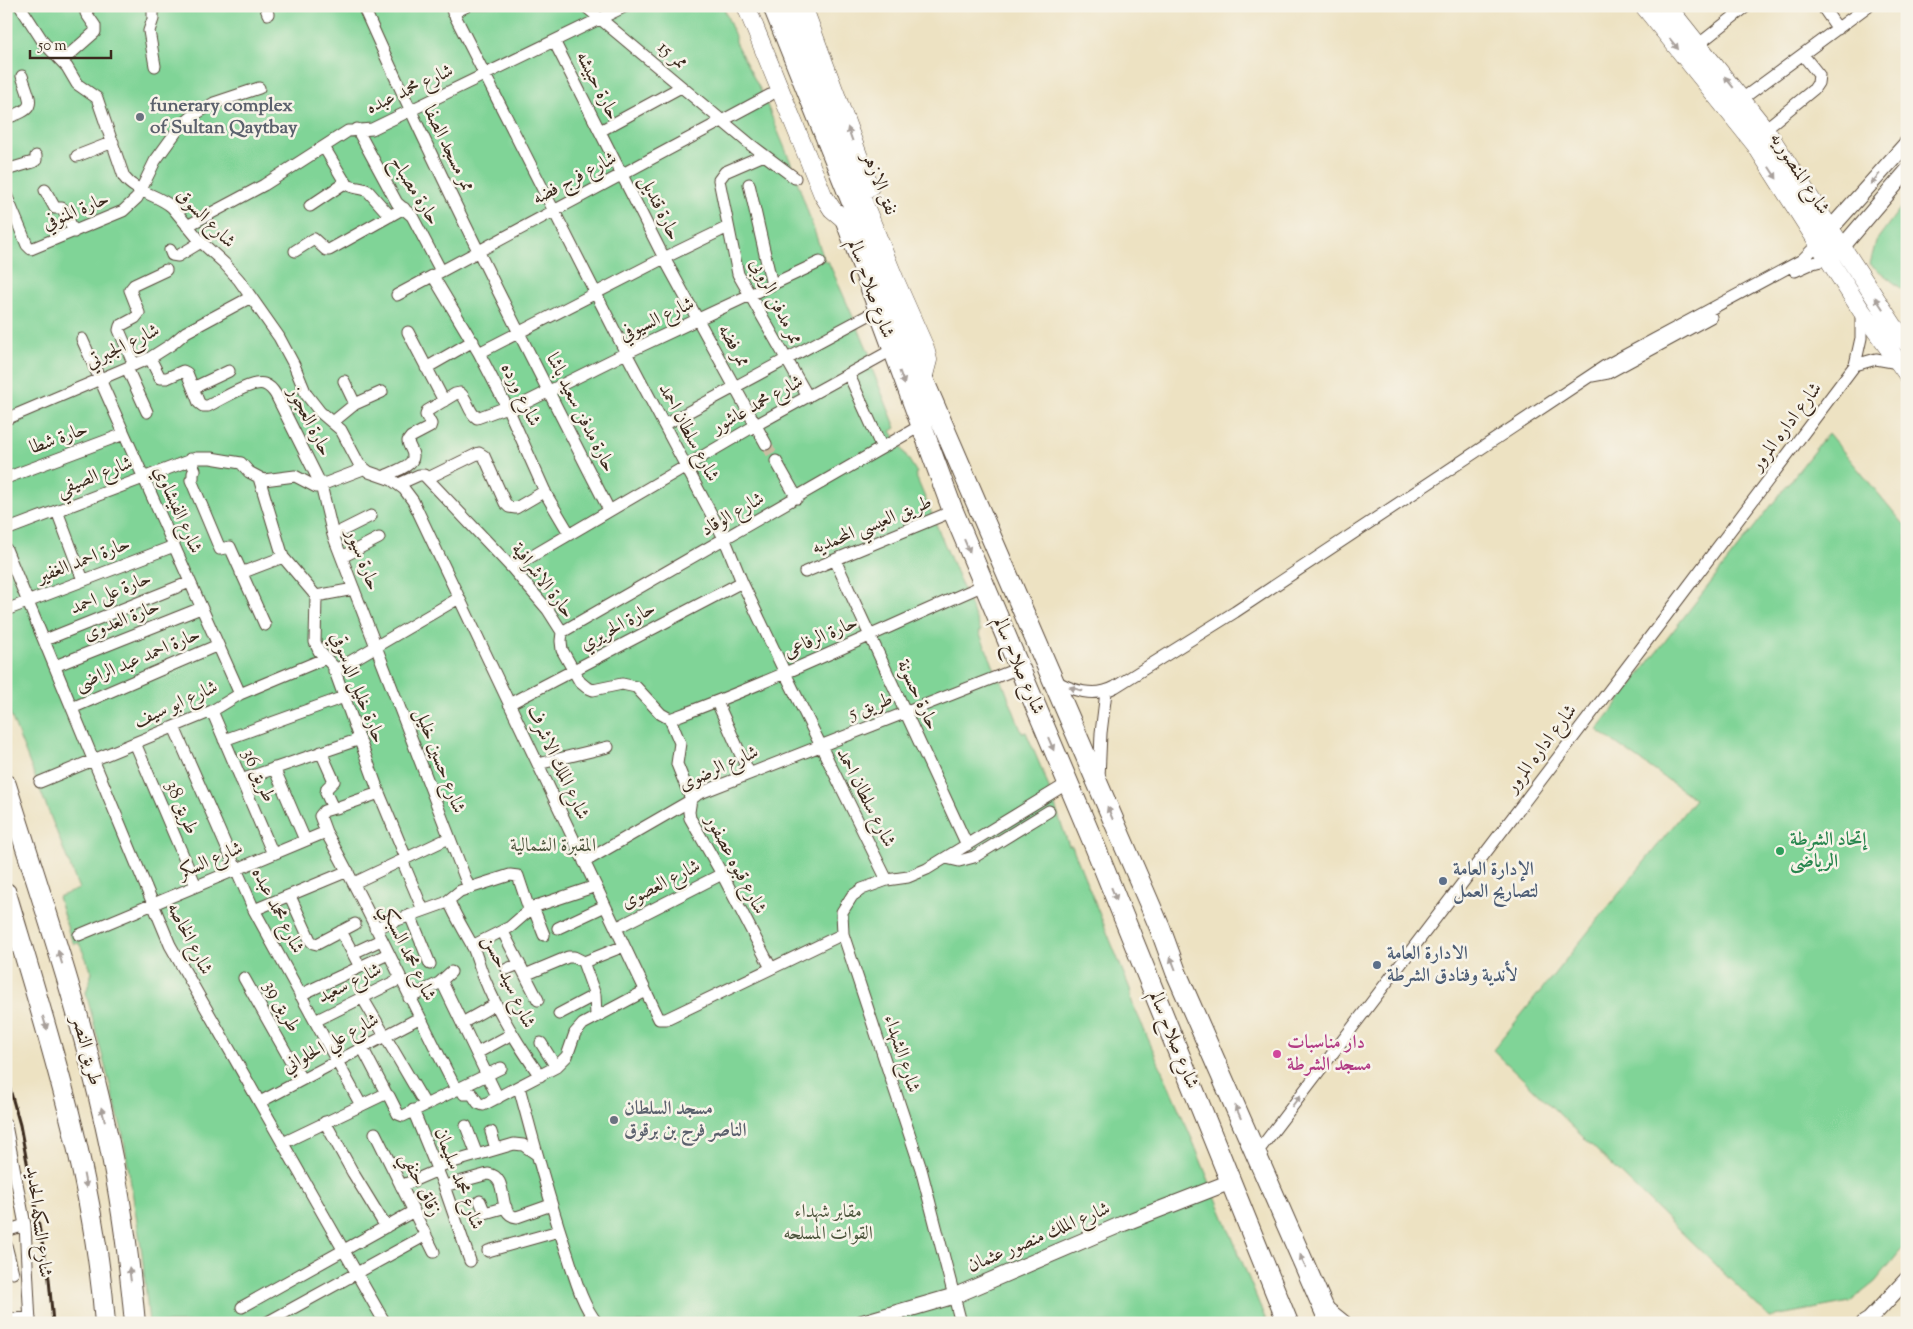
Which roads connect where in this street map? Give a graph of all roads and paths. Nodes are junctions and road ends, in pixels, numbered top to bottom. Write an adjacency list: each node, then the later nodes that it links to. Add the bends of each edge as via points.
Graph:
1 (20, 6): 26 (street, شارع السوق, via 44,43)
2 (89, 6): 26 (street, via 86,12 95,32)
3 (153, 6): 27 (street, via 154,19 149,32)
4 (363, 6): 34 (street, ممر مسجد الصفا)
5 (467, 6): 19 (street)
6 (585, 6): 21 (street, ممر 15)
7 (626, 6): 21 (street, شارع محمد عبده)
8 (734, 6): 32 (main road)
9 (746, 6): 40 (main road)
10 (758, 6): 60 (highway, شارع صلاح سالم)
11 (773, 6): 105 (highway, شارع صلاح سالم)
12 (784, 6): 76 (main road, نفق الازهر)
13 (803, 6): 76 (main road, one-way to 13, via 894,254)
14 (1644, 6): 66 (main road, شارع المنصوريه, one-way to 66, via 1755,144)
15 (1667, 6): 24 (main road, شارع المنصوريه)
16 (1747, 6): 20 (street)
17 (1822, 6): 22 (street)
18 (1868, 6): 22 (street)
19 (451, 10): 28 (street, شارع سلطان احمد)
20 (1734, 10): 24 (street)
21 (601, 18): 23 (street, شارع محمد عبده); 30 (street, ممر 15)
22 (1838, 29): 25 (street)
23 (554, 41): 28 (street, شارع محمد عبده); 39 (street, حارة حبيشه)
24 (1699, 44): 33 (main road, شارع المنصوريه, one-way to 24)
25 (1803, 55): 33 (street); 38 (street, via 1819,75 1818,83)
26 (62, 60): 41 (street, شارع السوق, via 80,87 97,98)
27 (155, 66)
28 (484, 74): 34 (street, شارع محمد عبده); 58 (street, شارع سلطان احمد)
29 (22, 76): 35 (street, via 29,105 24,113)
30 (681, 87): 36 (street, ممر 15); 39 (street)
31 (259, 88): 54 (street, حارة المنوفي, via 214,103 179,128 159,156)
32 (770, 95): 36 (street, شارع فرج فضه); 40 (main road, via 785,124)
33 (1742, 99): 38 (main road, شارع المنصوريه)
34 (409, 110): 37 (street, شارع محمد عبده, via 372,128); 70 (street, ممر مسجد الصفا)
35 (6, 118)
36 (722, 121): 44 (street, ممر 15); 49 (street, شارع فرج فضه)
37 (357, 129): 43 (street, شارع محمد عبده); 57 (street, حارة مصباح, via 396,200)
38 (1765, 130): 63 (main road, شارع المنصوريه)
39 (600, 131): 49 (street, حارة حبيشه)
40 (800, 137): 60 (main road, via 827,202)
41 (113, 142): 46 (street); 54 (street, شارع السوق, via 124,177)
42 (1907, 143): 63 (main road, one-way to 63)
43 (324, 146): 51 (street); 61 (street, شارع محمد عبده, via 264,185)
44 (764, 155): 50 (street, ممر 15); 62 (street, ممر مدفن الروبى, via 720,177)
45 (36, 156): 47 (street, via 33,162)
46 (77, 156)
47 (6, 170)
48 (1907, 171): 67 (main road)
49 (623, 174): 58 (street, شارع فرج فضه); 71 (street, حارة قنديل)
50 (795, 178)
51 (346, 182): 56 (street); 59 (street, via 350,187 368,191)
52 (749, 184): 77 (street)
53 (45, 190): 64 (street, via 55,208 64,209)
54 (141, 191): 61 (street, شارع السوق, via 166,202); 64 (street, حارة المنوفي, via 123,211)
55 (6, 195): 64 (street, حارة المنوفي, via 30,248)
56 (310, 206)
57 (404, 208): 59 (street); 75 (street, حارة مصباح, via 412,216)
58 (554, 211): 70 (street, شارع فرج فضه); 78 (street, شارع سلطان احمد)
59 (390, 216): 69 (street, via 329,250 314,239)
60 (845, 220): 82 (highway, شارع صلاح سالم)
61 (187, 226): 65 (street, شارع السوق)
62 (728, 227): 71 (street); 80 (street, ممر مدفن الروبى, via 738,274)
63 (1831, 229): 66 (main road); 67 (main road, شارع المنصوريه)
64 (74, 232)
65 (201, 242): 68 (street, via 178,256 172,255); 81 (street, شارع السوق, via 228,268)
66 (1818, 243): 72 (main road, شارع المنصوريه); 103 (street, via 1802,260)
67 (1843, 246): 72 (main road); 85 (main road, شارع المنصوريه, one-way to 67)
68 (170, 250)
69 (295, 251)
70 (479, 251): 75 (street, شارع فرج فضه); 87 (street, ممر مسجد الصفا)
71 (664, 258): 78 (street); 84 (street, ممر فضه)
72 (1829, 259): 83 (main road, شارع المنصوريه); 103 (street, via 1806,266 1608,373)
73 (820, 262): 77 (street, شارع السيوفي)
74 (166, 270): 98 (street, via 130,290 139,313 119,330)
75 (437, 273): 79 (street, شارع فرج فضه); 90 (street, شارع ورده)
76 (895, 280): 105 (main road, نفق الازهر, via 927,354)
77 (772, 285): 80 (street, شارع السيوفي)
78 (596, 293): 87 (street); 94 (street, شارع سلطان احمد)
79 (397, 295)
80 (751, 295): 84 (street, شارع السيوفي); 96 (street, ممر مدفن الروبى)
81 (250, 297): 95 (street, شارع الجبرتي, via 186,332); 117 (street, شارع السوق, via 282,344 306,394)
82 (878, 310): 92 (highway, شارع صلاح سالم); 96 (street)
83 (1861, 310): 88 (main road, شارع المنصوريه); 97 (street, شارع اداره المرور, via 1861,338)
84 (698, 319): 94 (street, شارع السيوفي); 107 (street, ممر فضه)
85 (1893, 325): 88 (main road); 91 (main road, شارع المنصوريه)
86 (408, 332): 99 (street)
87 (519, 332): 93 (street); 110 (street, حارة مدفن سعيد باشا)
88 (1879, 336): 100 (main road, شارع المنصوريه)
89 (82, 339): 104 (street, شارع الفيشاوي)
90 (473, 341): 93 (street, شارع ورده); 99 (street)
91 (1907, 343)
92 (892, 350): 102 (street, شارع محمد عاشور); 120 (highway, شارع صلاح سالم, one-way to 120)
93 (480, 353): 114 (street, شارع ورده)
94 (626, 353): 110 (street, شارع السيوفي); 118 (street, شارع سلطان احمد)
95 (150, 358): 98 (street, شارع الجبرتي); 108 (street, حارة العجوز, via 160,378 185,371)
96 (786, 360): 107 (street); 111 (street, ممر مدفن الروبى)
97 (1855, 365): 100 (street, via 1876,359); 295 (street, شارع اداره المرور, one-way to 97)
98 (130, 366): 104 (street, شارع الجبرتي); 115 (street)
99 (426, 368): 112 (street)
100 (1902, 368)
101 (229, 372): 108 (street)
102 (849, 375): 111 (street, شارع محمد عاشور); 123 (street)
103 (1590, 376): 177 (street, via 1235,612)
104 (99, 379): 116 (street, شارع الجبرتي); 121 (street, شارع الفيشاوي)
105 (923, 379): 176 (highway, شارع صلاح سالم)
106 (344, 381): 113 (street)
107 (735, 387): 118 (street); 119 (street, ممر فضه)
108 (193, 388): 134 (street, حارة العجوز, via 200,403 206,406 254,384 263,383 271,387)
109 (382, 392): 113 (street)
110 (549, 392): 114 (street, شارع السيوفي); 137 (street, حارة مدفن سعيد باشا)
111 (808, 397): 119 (street, شارع محمد عاشور)
112 (444, 401): 114 (street, شارع السيوفي, via 457,393 462,394 478,418); 128 (street, via 426,412 430,427 409,438 413,454 410,462)
113 (355, 404): 117 (street)
114 (508, 409): 135 (street, شارع ورده)
115 (147, 412)
116 (6, 419)
117 (333, 422): 127 (street, شارع السوق)
118 (664, 425): 126 (street, شارع سلطان احمد)
119 (756, 425): 122 (street, ممر فضه); 126 (street, شارع محمد عاشور)
120 (920, 426): 123 (street, شارع الوقاد); 139 (highway, شارع صلاح سالم)
121 (124, 434): 129 (street, حارة شطا); 130 (street, شارع الفيشاوي)
122 (766, 444)
123 (882, 448): 136 (street, شارع الوقاد)
124 (190, 459): 130 (street, شارع الصيفي); 131 (street, شارع الصيفي, via 206,457 241,463); 153 (street, via 195,470 191,480 220,548 230,547)
125 (776, 461): 136 (street)
126 (685, 467): 137 (street, شارع محمد عاشور); 145 (street, شارع سلطان احمد)
127 (363, 469): 128 (street, شارع الملك الاشرف); 134 (street)
128 (385, 476): 133 (street, شارع الملك الاشرف)
129 (6, 478)
130 (143, 478): 138 (street, شارع الصيفي); 146 (street, شارع الفيشاوي)
131 (260, 478): 134 (street, via 295,476 313,486); 148 (street)
132 (428, 478): 133 (street, via 421,475); 135 (street, via 478,453 484,456 509,507 516,508); 151 (street, حارة الاشرافية)
133 (399, 484): 160 (street, شارع الملك الاشرف, via 413,501)
134 (321, 485): 143 (street, حارة سيور)
135 (545, 491): 142 (street, شارع ورده)
136 (797, 498): 145 (street, شارع الوقاد)
137 (610, 510): 142 (street, شارع محمد عاشور)
138 (57, 511): 141 (street, شارع الصيفي); 154 (street)
139 (953, 511): 150 (street, طريق العيسي المحمديه); 157 (highway, شارع صلاح سالم, one-way to 157)
140 (371, 516): 143 (street)
141 (6, 530)
142 (569, 533): 151 (street, شارع محمد عاشور)
143 (334, 535): 149 (street, حارة سيور)
144 (379, 538): 149 (street)
145 (725, 540): 156 (street, شارع سلطان احمد); 165 (street, شارع الوقاد)
146 (174, 546): 154 (street, حارة احمد الغفير); 155 (street, شارع الفيشاوي)
147 (6, 549): 161 (street, شارع الخاصه)
148 (283, 557): 153 (street); 159 (street)
149 (342, 557): 158 (street, حارة سيور)
150 (835, 560): 152 (street, طريق العيسي المحمديه); 166 (street, حارة حسونة)
151 (512, 568): 165 (street, حارة الاشرافية, via 548,610)
152 (805, 572)
153 (242, 573): 164 (street)
154 (83, 580): 161 (street, حارة احمد الغفير)
155 (190, 582): 162 (street, شارع الفيشاوي); 167 (street, حارة على احمد)
156 (742, 582): 173 (street, حارة الحريري); 175 (street, شارع سلطان احمد)
157 (984, 585): 166 (street, حارة الرفاعى); 172 (highway, شارع صلاح سالم)
158 (354, 590): 159 (street); 169 (street, حارة سيور)
159 (316, 596): 170 (street, حارة خليل الدسوقي, via 315,642)
160 (459, 598): 169 (street); 181 (street, شارع الملك الاشرف)
161 (28, 601): 163 (street, حارة احمد الغفير); 167 (street, شارع الخاصه)
162 (201, 608): 168 (street, شارع الفيشاوي); 171 (street, حارة العدوى)
163 (6, 610)
164 (265, 625)
165 (562, 632): 173 (street, حارة الاشرافية, via 562,650)
166 (870, 635): 175 (street, حارة الرفاعى); 184 (street, حارة حسونة)
167 (45, 640): 171 (street, شارع الخاصه)
168 (218, 645): 178 (street, شارع الفيشاوي); 182 (street, حارة احمد عبد الراضى)
169 (376, 646): 174 (street); 207 (street, شارع حسين خليل)
170 (326, 658): 174 (street, حارة خليل الدسوقي); 178 (street, شارع ابو سيف)
171 (55, 666): 182 (street, شارع الخاصه)
172 (1019, 668): 184 (street, طريق 5); 199 (highway, شارع صلاح سالم, one-way to 199)
173 (573, 670): 181 (street, حارة الحريري); 185 (street, حارة الاشرافية, via 580,682 593,690 622,684 636,687)
174 (334, 671): 179 (street, حارة خليل الدسوقي)
175 (785, 673): 180 (street, حارة الرفاعى); 190 (street, شارع سلطان احمد)
176 (1050, 676): 177 (street, one-way to 176, via 1076,690); 201 (highway, شارع صلاح سالم)
177 (1106, 692): 201 (street, via 1100,754)
178 (240, 694): 183 (street, شارع ابو سيف)
179 (344, 697): 187 (street, حارة خليل الدسوقي); 188 (street)
180 (717, 702): 185 (street, حارة الرفاعى); 196 (street)
181 (509, 704): 194 (street, شارع الملك الاشرف)
182 (72, 708): 193 (street, شارع الخاصه)
183 (212, 711): 186 (street, شارع ابو سيف); 188 (street, طريق 36)
184 (907, 713): 190 (street, طريق 5); 209 (street, حارة حسونة)
185 (670, 719): 203 (street, شارع قبوه عصفور, via 680,743 677,764)
186 (174, 727): 189 (street, شارع ابو سيف); 214 (street, شارع محمد عبده)
187 (360, 739): 192 (street); 202 (street, حارة خليل الدسوقي)
188 (224, 740): 197 (street, طريق 36)
189 (135, 743): 193 (street, شارع ابو سيف); 219 (street, طريق 38)
190 (820, 746): 196 (street, شارع الرضوى); 217 (street, شارع سلطان احمد)
191 (608, 747): 194 (street)
192 (321, 752): 195 (street); 204 (street, via 334,781 326,793)
193 (93, 759): 198 (street, شارع ابو سيف); 225 (street, شارع الخاصه)
194 (538, 764): 213 (street, شارع الملك الاشرف)
195 (274, 768): 197 (street); 208 (street)
196 (749, 774): 203 (street, شارع الرضوى)
197 (242, 780): 210 (street, طريق 36)
198 (40, 782)
199 (1068, 783): 209 (street, شارع الشهداء); 298 (highway, شارع صلاح سالم, one-way to 298)
200 (6, 785): 326 (highway, طريق النصر, one-way to 200, via 124,1218 105,1123 69,988)
201 (1101, 791): 295 (highway, شارع صلاح سالم, one-way to 201)
202 (379, 793): 204 (street); 212 (street, حارة خليل الدسوقي)
203 (692, 798): 213 (street, شارع الرضوى); 216 (street, شارع قبوه عصفور, via 690,818)
204 (334, 808): 206 (street, via 320,816)
205 (1049, 811): 211 (street, شارع الشهداء, via 974,857 959,861)
206 (326, 832): 208 (street, شارع السكر); 215 (street, شارع محمد السبكي)
207 (449, 838): 212 (street); 221 (street, شارع حسين خليل)
208 (305, 840): 210 (street, شارع السكر)
209 (967, 845): 211 (street, شارع الشهداء)
210 (273, 854): 214 (street, شارع السكر)
211 (946, 858): 217 (street, شارع الشهداء, via 908,876)
212 (404, 859): 218 (street); 229 (street, حارة خليل الدسوقي)
213 (584, 862): 220 (street, شارع الملك الاشرف)
214 (236, 869): 219 (street, شارع السكر); 228 (street, شارع محمد عبده)
215 (348, 871): 218 (street, شارع محمد السبكي); 223 (street)
216 (722, 874): 234 (street, شارع العصوى); 249 (street, شارع قبوه عصفور)
217 (887, 880): 237 (street, شارع الشهداء, via 852,896 842,912)
218 (354, 883): 232 (street, شارع محمد السبكي)
219 (196, 886): 225 (street, شارع السكر)
220 (596, 886): 226 (street, شارع الملك الاشرف); 227 (street)
221 (468, 888): 224 (street); 227 (street, via 514,874 520,880)
222 (6, 893): 243 (highway, طريق النصر)
223 (290, 896): 228 (street); 235 (street, via 313,943 317,944)
224 (449, 901): 229 (street); 241 (street, شارع سيد حسن)
225 (152, 904): 238 (street, شارع السكر); 283 (street, شارع الخاصه, via 170,945)
226 (605, 906): 233 (street); 234 (street, شارع الملك الاشرف)
227 (531, 908): 236 (street); 239 (street)
228 (254, 910): 257 (street, شارع محمد عبده)
229 (423, 910): 230 (street)
230 (410, 915): 232 (street); 247 (street)
231 (355, 924): 235 (street)
232 (375, 928): 240 (street, شارع محمد السبكي)
233 (558, 928)
234 (616, 928): 242 (street, شارع الملك الاشرف)
235 (341, 930): 244 (street)
236 (503, 932): 241 (street); 251 (street)
237 (843, 934): 249 (street, شارع الملك الاشرف); 320 (street, شارع الشهداء, via 921,1169)
238 (78, 935)
239 (544, 935)
240 (382, 940): 244 (street); 245 (street, شارع محمد السبكي)
241 (472, 946): 262 (street, شارع سيد حسن)
242 (624, 946): 246 (street); 256 (street, شارع الملك الاشرف)
243 (15, 952): 325 (highway, طريق النصر, one-way to 325, via 63,1082 77,1139 97,1253)
244 (353, 953): 248 (street)
245 (388, 954): 248 (street); 254 (street, شارع محمد السبكي)
246 (582, 962): 251 (street, via 568,957); 258 (street)
247 (430, 964)
248 (360, 967): 257 (street)
249 (770, 968): 256 (street, شارع الملك الاشرف, via 666,1020 659,1019)
250 (507, 969): 251 (street)
251 (522, 969): 261 (street)
252 (451, 972): 255 (street)
253 (244, 978): 278 (street, طريق 39)
254 (400, 978): 259 (street, شارع سعيد); 260 (street, شارع محمد السبكي)
255 (439, 983): 260 (street); 267 (street, via 444,985)
256 (645, 991): 264 (street)
257 (300, 995): 266 (street, شارع محمد عبده)
258 (595, 995): 263 (street); 264 (street)
259 (362, 997): 266 (street, شارع سعيد); 269 (street)
260 (409, 998): 265 (street, شارع محمد السبكي)
261 (538, 1000)
262 (496, 1004): 267 (street); 268 (street, شارع سيد حسن)
263 (559, 1014)
264 (596, 1015): 274 (street, via 578,1028 567,1056)
265 (419, 1018): 269 (street, شارع علي الحلواني); 280 (street, شارع محمد السبكي)
266 (314, 1021): 273 (street, شارع محمد عبده)
267 (462, 1023): 272 (street)
268 (512, 1034): 272 (street); 277 (street, شارع سيد حسن)
269 (384, 1035): 271 (street, شارع علي الحلواني); 284 (street)
270 (541, 1043): 274 (street)
271 (362, 1047): 273 (street, شارع علي الحلواني); 281 (street)
272 (477, 1054): 276 (street)
273 (337, 1061): 278 (street, شارع علي الحلواني); 285 (street, شارع محمد عبده)
274 (556, 1067): 277 (street)
275 (501, 1068): 276 (street)
276 (487, 1075): 280 (street); 282 (street)
277 (540, 1076): 279 (street)
278 (301, 1080): 283 (street, شارع علي الحلواني)
279 (519, 1087): 282 (street); 294 (street)
280 (458, 1088): 282 (street, via 464,1094 474,1094 481,1105); 284 (street)
281 (387, 1095): 285 (street); 286 (street, via 400,1116)
282 (498, 1098)
283 (260, 1102): 292 (street, شارع الخاصه)
284 (424, 1104): 286 (street)
285 (361, 1105): 287 (street)
286 (414, 1110): 297 (street, شارع محمد سليمان)
287 (325, 1122): 292 (street); 306 (street)
288 (6, 1125): 305 (street, شارع السكه الحديد)
289 (466, 1126): 296 (street)
290 (491, 1132): 293 (street)
291 (375, 1133): 299 (street, زقاق حنفي)
292 (283, 1143): 311 (street, شارع الخاصه)
293 (496, 1149): 294 (street, via 519,1144); 296 (street)
294 (536, 1154): 302 (street)
295 (1256, 1154): 323 (highway, شارع صلاح سالم, one-way to 295)
296 (477, 1155): 297 (street)
297 (437, 1168): 299 (street); 300 (street, شارع محمد سليمان)
298 (1230, 1182): 320 (main road, شارع الملك منصور عثمان); 332 (highway, شارع صلاح سالم)
299 (402, 1186): 304 (street, زقاق حنفي)
300 (444, 1186): 303 (street, via 493,1174 500,1181); 314 (street, شارع محمد سليمان)
301 (480, 1201): 303 (street, via 485,1213)
302 (551, 1205): 303 (street, via 517,1217 509,1214); 308 (street)
303 (506, 1207)
304 (414, 1211): 306 (street); 309 (street, زقاق حنفي)
305 (25, 1225): 307 (street); 315 (street, شارع السكه الحديد)
306 (386, 1227): 311 (street)
307 (6, 1231)
308 (559, 1231): 312 (street); 329 (street, via 584,1302)
309 (426, 1235): 313 (street, زقاق حنفي); 316 (street)
310 (6, 1245): 317 (street)
311 (345, 1251): 316 (street, شارع الخاصه); 321 (street)
312 (488, 1251)
313 (434, 1252)
314 (470, 1261)
315 (28, 1270): 317 (street); 324 (street, شارع السكه الحديد)
316 (357, 1272): 327 (street); 328 (street, شارع الخاصه)
317 (9, 1274)
318 (1907, 1279): 334 (main road)
319 (1907, 1290): 335 (main road)
320 (954, 1296): 330 (main road, شارع الملك منصور عثمان); 331 (street, شارع الشهداء)
321 (242, 1307)
322 (6, 1314): 324 (street, via 11,1319)
323 (1325, 1317): 333 (main road)
324 (30, 1320)
325 (105, 1323)
326 (135, 1323)
327 (266, 1323)
328 (385, 1323)
329 (598, 1323)
330 (861, 1323)
331 (961, 1323)
332 (1288, 1323)
333 (1344, 1323)
334 (1864, 1323)
335 (1880, 1323)

